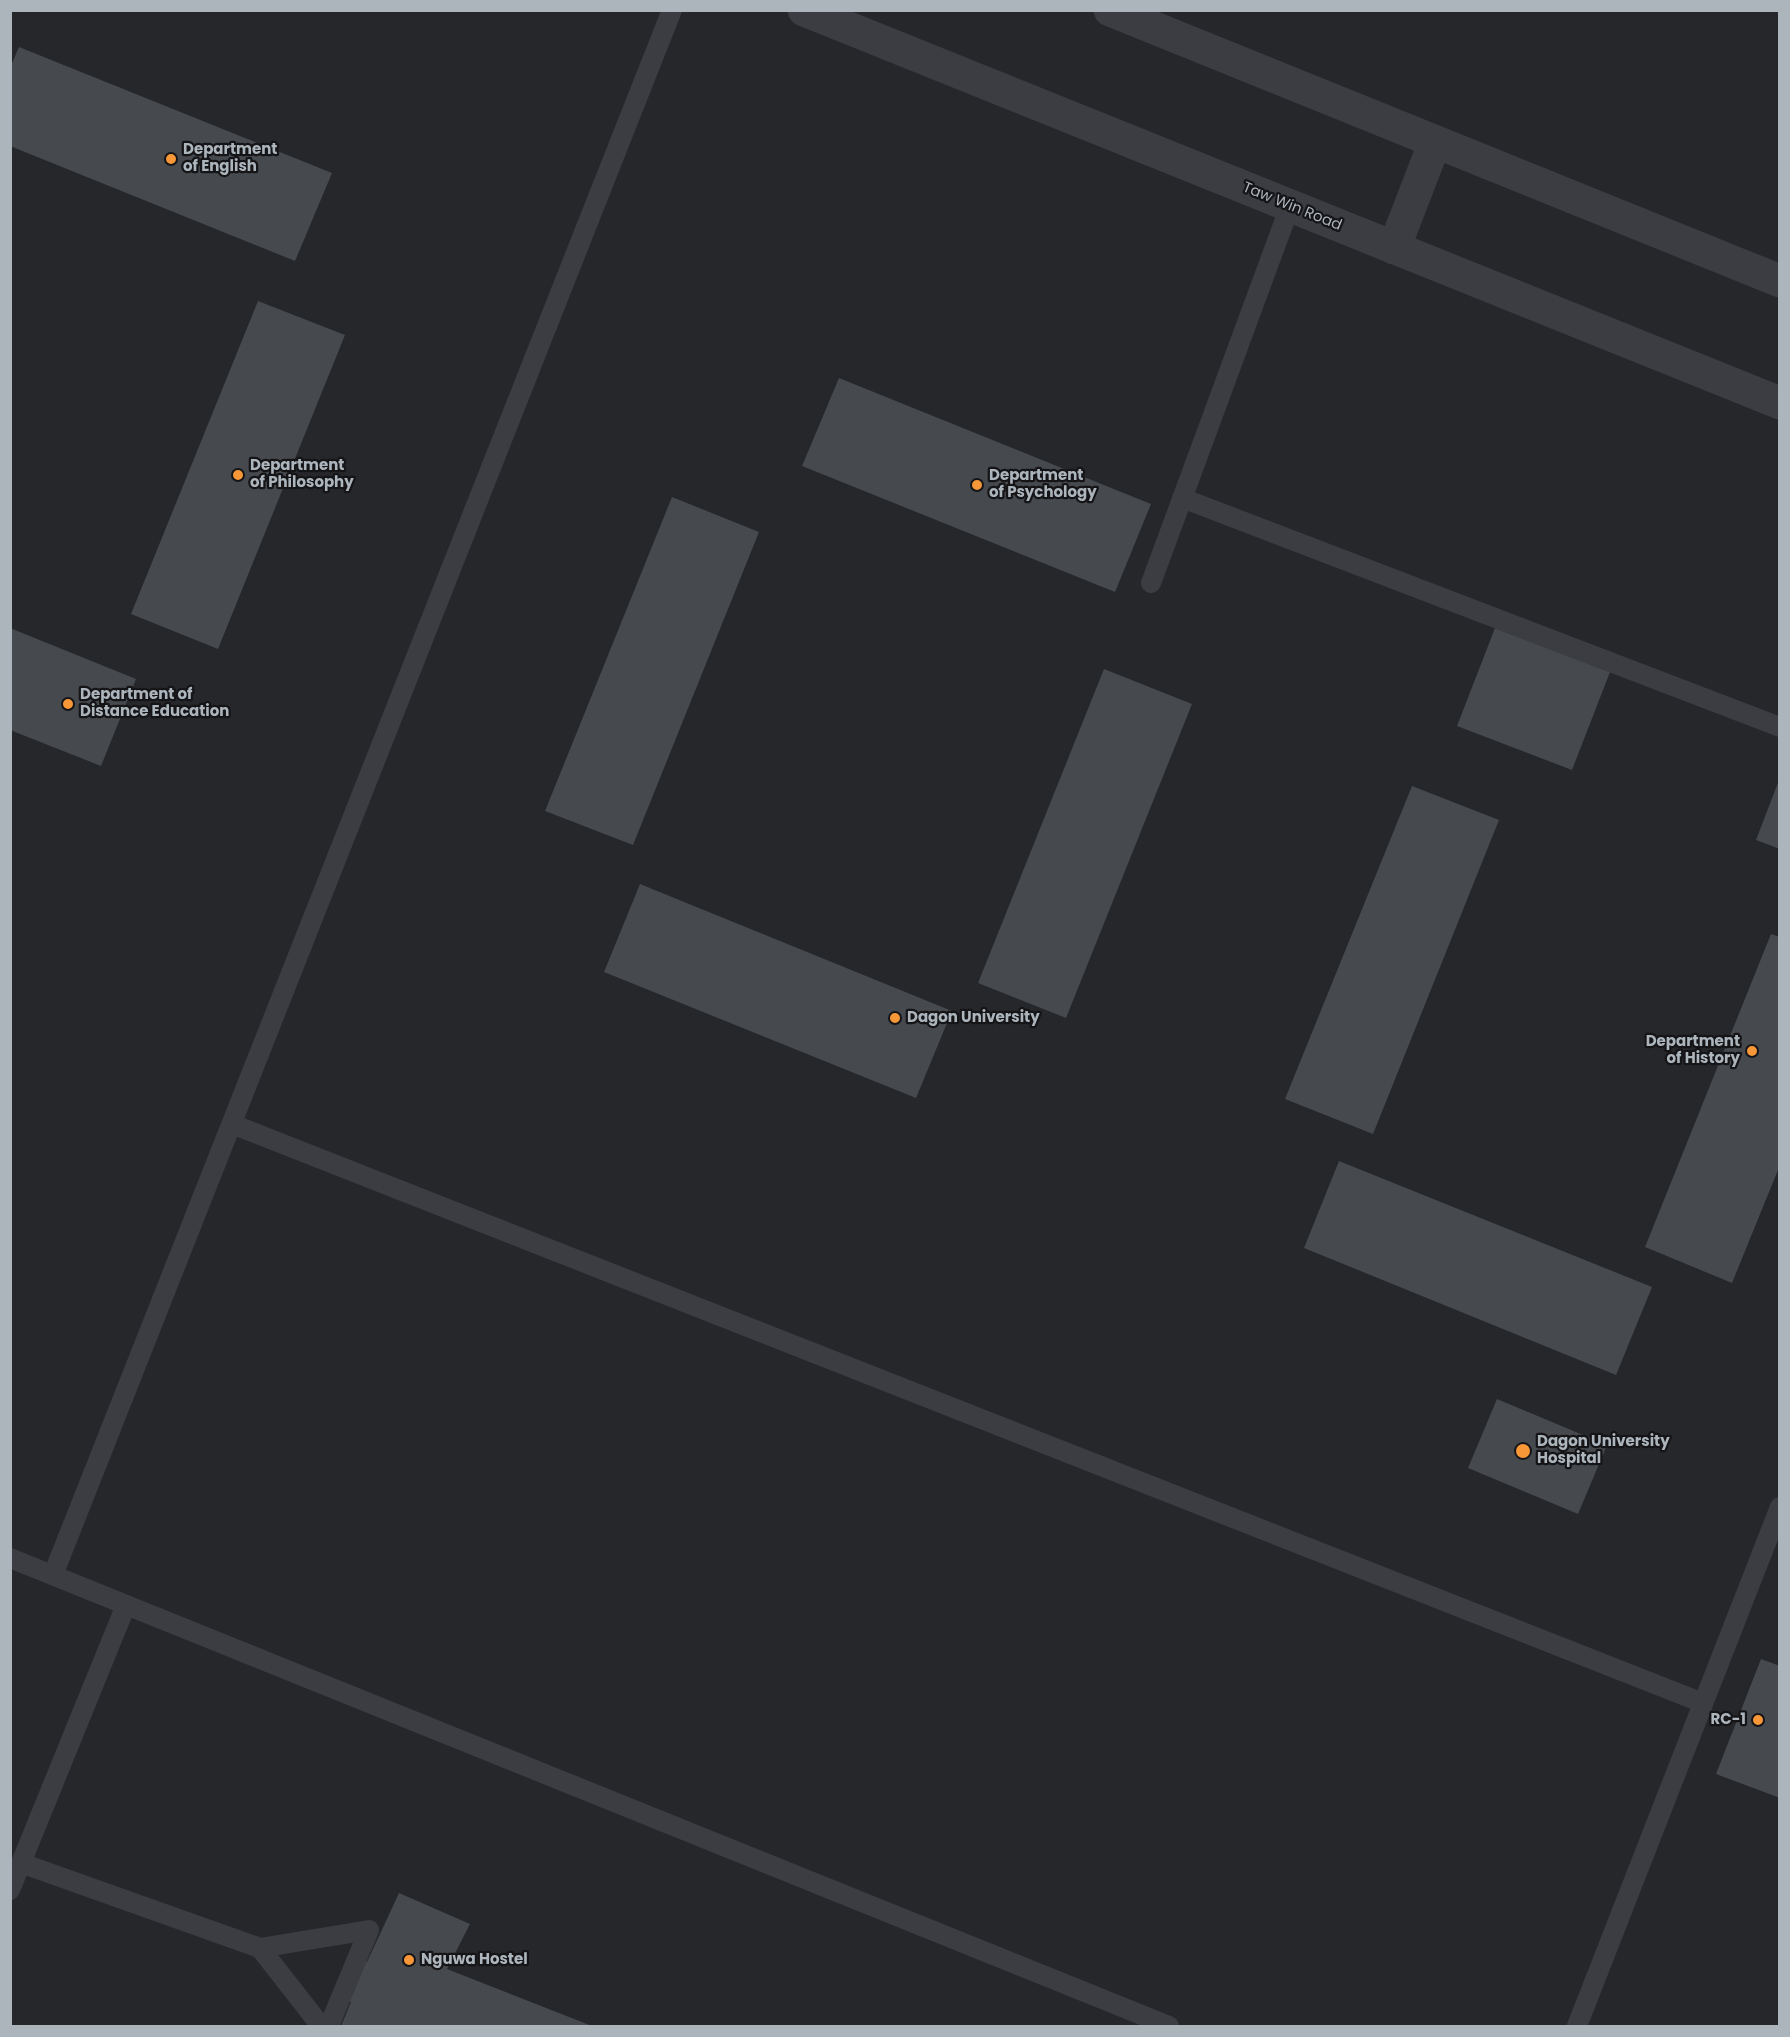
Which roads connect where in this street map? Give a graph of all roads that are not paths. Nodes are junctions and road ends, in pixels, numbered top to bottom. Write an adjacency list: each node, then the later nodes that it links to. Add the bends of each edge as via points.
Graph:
1 (672, 10): 12 (lane)
2 (804, 10): 5 (street, Taw Win Road)
3 (1110, 10): 4 (street)
4 (1434, 142): 6 (street); 7 (street)
5 (1290, 206): 6 (street, Taw Win Road); 9 (lane)
6 (1394, 248): 8 (street, Taw Win Road)
7 (1779, 281)
8 (1779, 403)
9 (1182, 498): 10 (lane); 11 (lane)
10 (1151, 583)
11 (1779, 727)
12 (232, 1124): 15 (lane); 17 (lane)
13 (1779, 1508): 17 (lane)
14 (10, 1558): 15 (lane)
15 (53, 1575): 16 (lane)
16 (126, 1605): 18 (lane); 23 (lane)
17 (1703, 1703): 24 (lane)
18 (21, 1863): 19 (lane); 20 (lane)
19 (10, 1890)
20 (260, 1948): 21 (lane); 22 (lane, via 369,1930)
21 (321, 2026)
22 (329, 2026)
23 (1169, 2026)
24 (1577, 2026)

